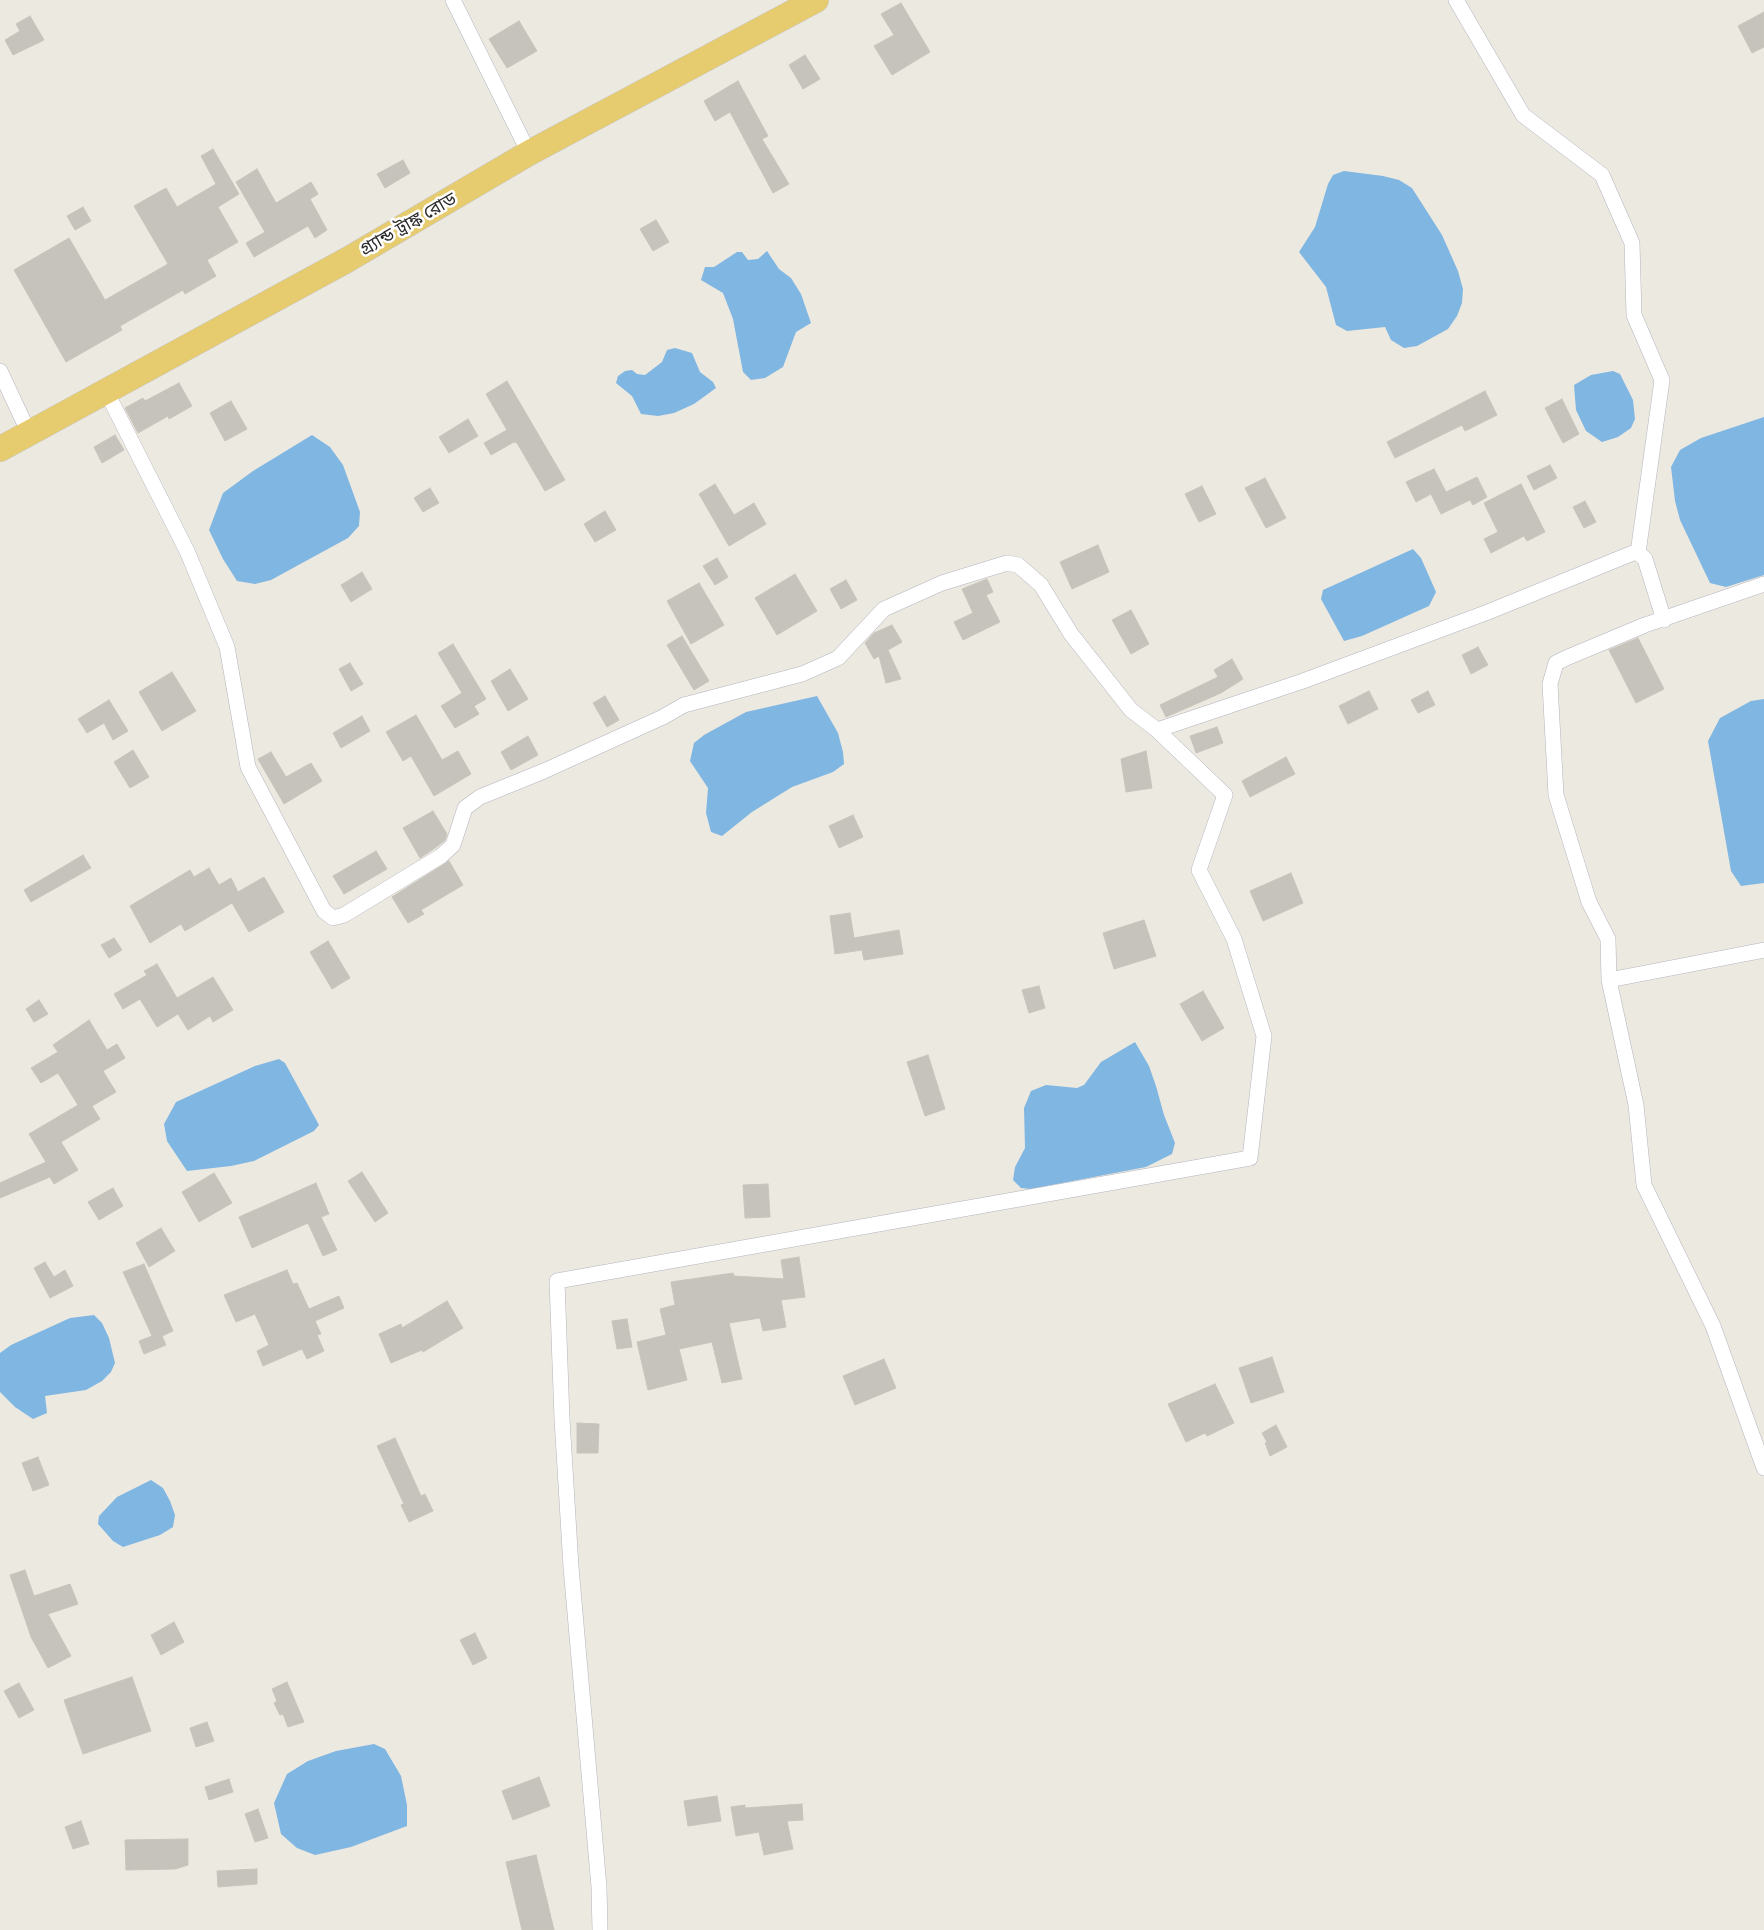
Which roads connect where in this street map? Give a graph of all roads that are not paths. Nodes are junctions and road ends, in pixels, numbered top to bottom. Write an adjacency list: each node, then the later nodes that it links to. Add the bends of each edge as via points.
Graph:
1 (453, 0): 4 (street)
2 (816, 0): 4 (highway, গ্র্যান্ড ট্রাঙ্ক রোড)
3 (1456, 0): 9 (street, via 1523,115 1602,175 1632,243 1634,315 1662,380)
4 (529, 153): 6 (highway, গ্র্যান্ড ট্রাঙ্ক রোড, via 347,260)
5 (0, 371): 7 (street)
6 (106, 391): 7 (highway, গ্র্যান্ড ট্রাঙ্ক রোড); 12 (street, via 188,551 227,646 248,766 324,911 333,918 344,915 441,856 453,844 465,808 480,796 663,718 684,705 816,668 838,658 884,609 942,583 1007,563 1018,565 1041,585 1071,634 1131,710)
7 (29, 433): 8 (highway, গ্র্যান্ড ট্রাঙ্ক রোড)
8 (0, 449)
9 (1638, 553): 11 (street, via 1645,560); 12 (street, via 1303,681)
10 (1764, 584): 11 (street)
11 (1664, 620): 14 (street, via 1561,661 1556,664 1550,684 1556,795 1589,902 1606,932)
12 (1157, 730): 16 (street, via 1225,795 1199,870 1234,939 1264,1036 1250,1158 557,1281 571,1567)
13 (1764, 950): 14 (street)
14 (1609, 980): 15 (street, via 1636,1105 1644,1185 1713,1326)
15 (1764, 1468)
16 (600, 1930)

